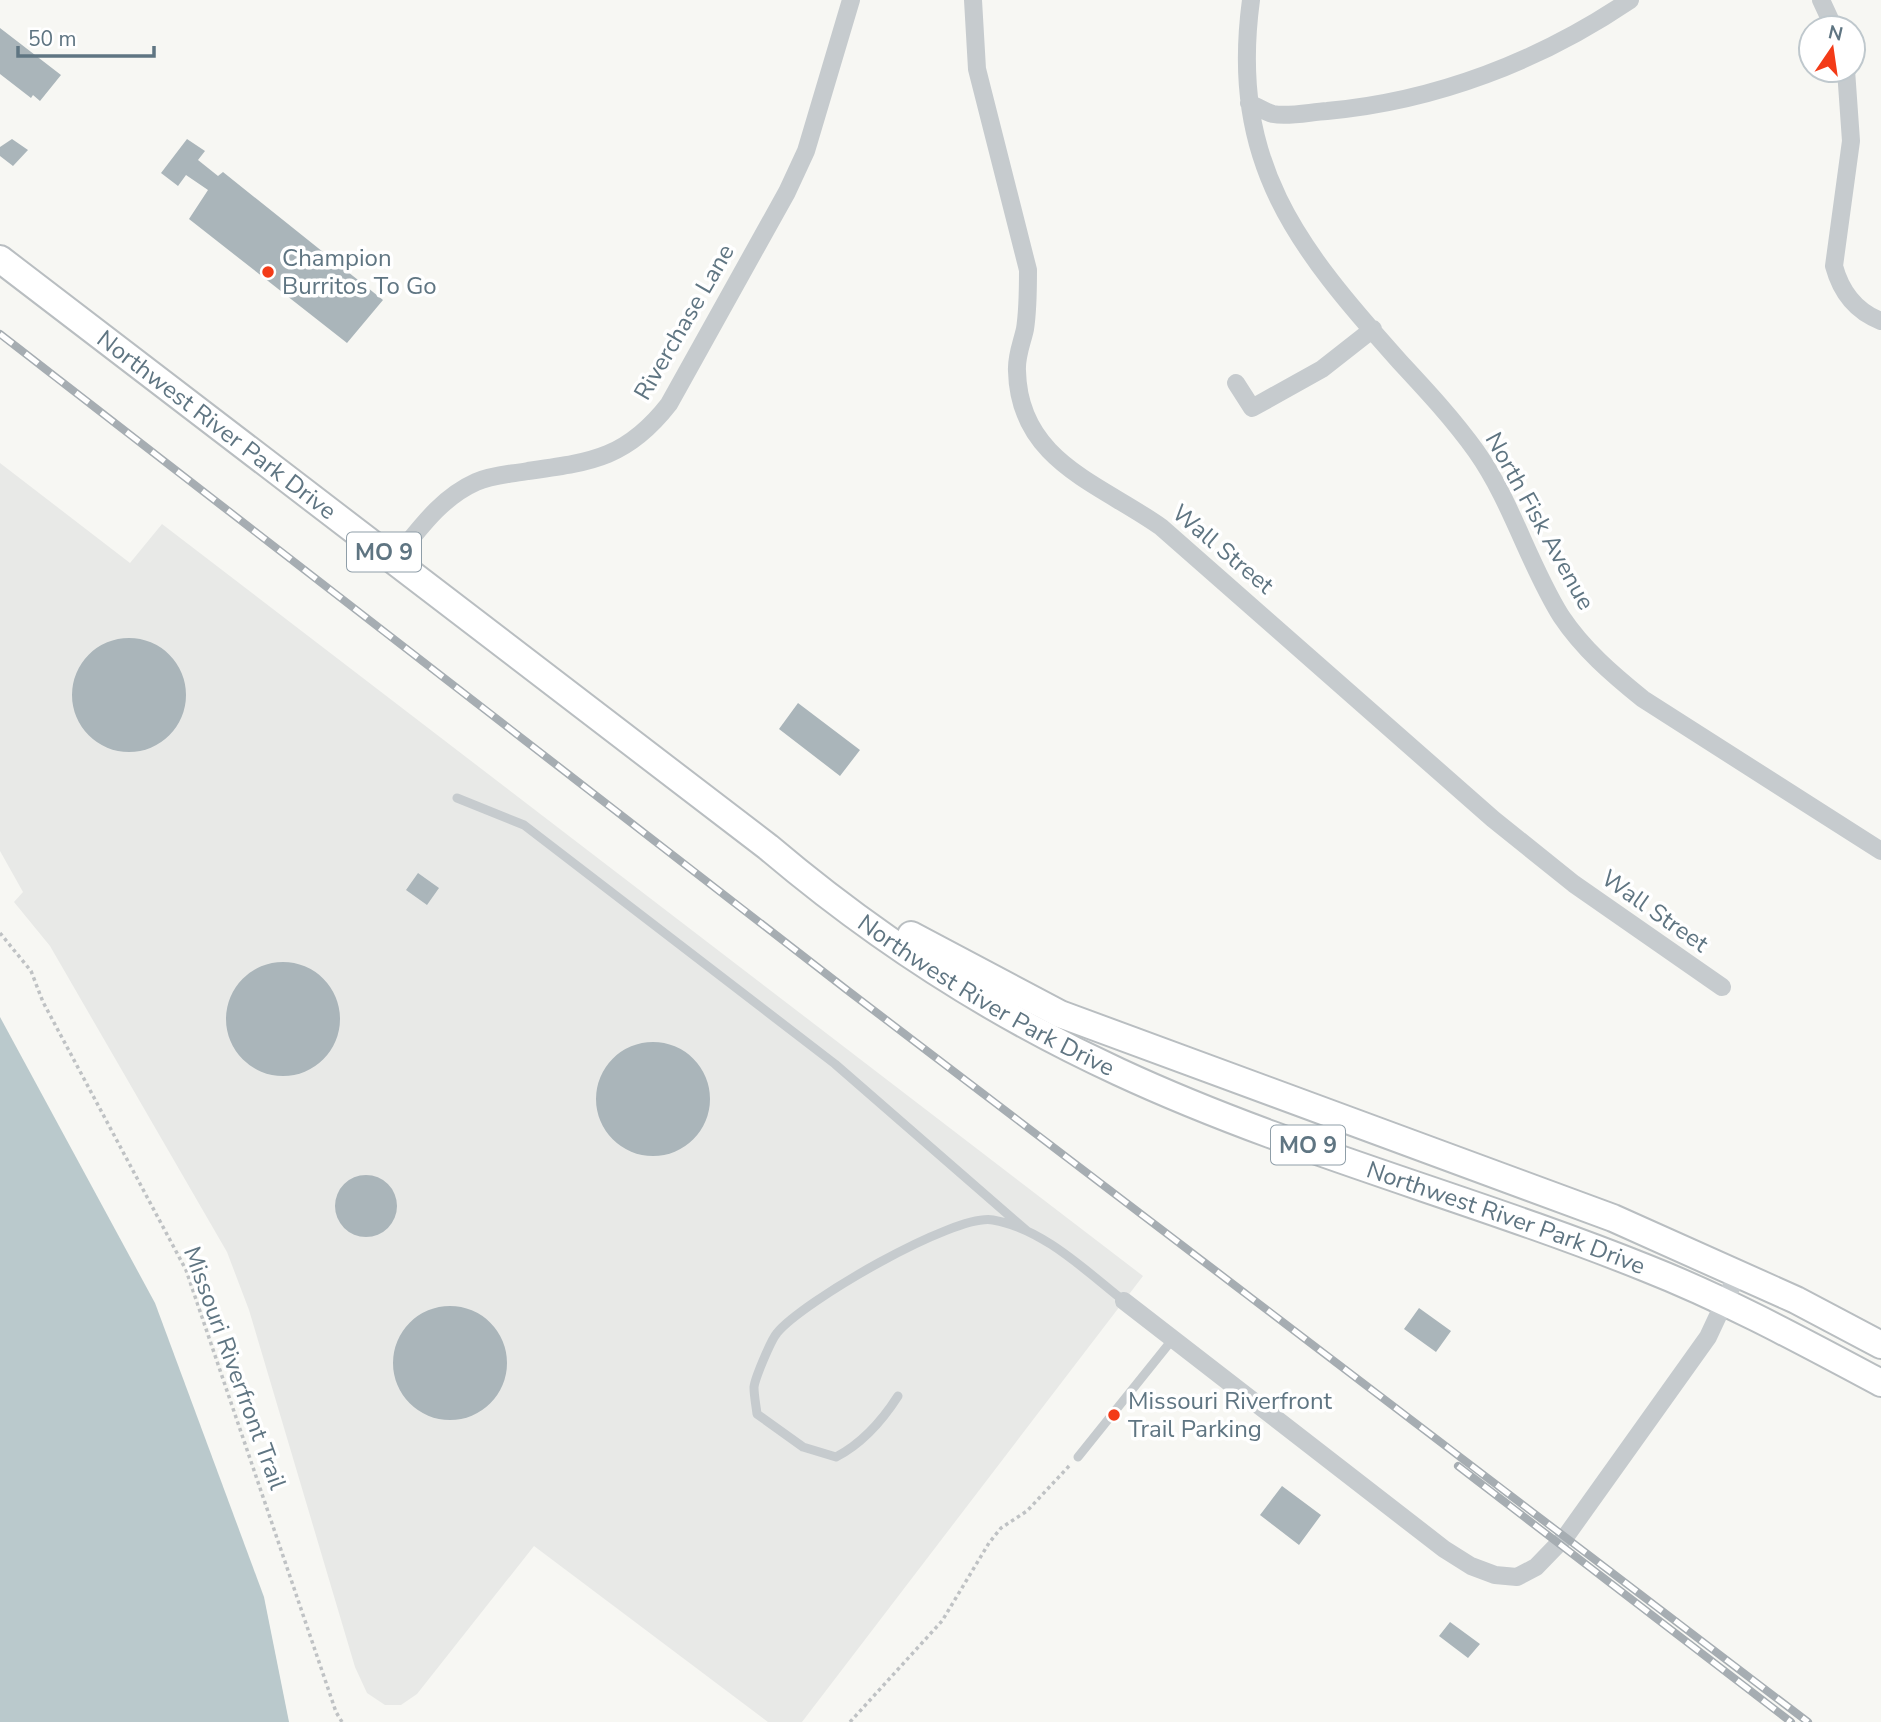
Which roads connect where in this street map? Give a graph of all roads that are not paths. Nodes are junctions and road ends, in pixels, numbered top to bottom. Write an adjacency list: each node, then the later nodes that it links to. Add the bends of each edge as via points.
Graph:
1 (851, 0): 11 (street, Riverchase Lane, via 802,161 655,422 634,442 596,461 488,478 465,488 434,512)
2 (973, 0): 15 (street, Wall Street, via 977,69 1028,270 1028,300 1017,358 1020,397 1041,443 1068,470 1161,527 1563,876)
3 (1251, 0): 6 (street, North Fisk Avenue)
4 (1630, 0): 6 (street, via 1518,62 1431,92 1296,113 1273,114)
5 (1848, 84): 8 (street, via 1851,141 1834,266 1843,290 1860,310)
6 (1249, 103): 9 (street, North Fisk Avenue, via 1265,170 1295,233)
7 (0, 258): 11 (main road, Northwest River Park Drive / MO 9)
8 (1881, 321)
9 (1373, 329): 10 (street, via 1322,369 1252,408); 14 (street, North Fisk Avenue, via 1477,452 1515,517 1562,617 1600,662 1643,699)
10 (1236, 383)
11 (394, 560): 13 (main road, Northwest River Park Drive / MO 9)
12 (457, 797): 16 (lane, via 524,825 835,1064)
13 (768, 846): 17 (main road, Northwest River Park Drive / MO 9, via 927,944 1059,1014 1511,1178); 19 (main road, Northwest River Park Drive / MO 9, via 834,900 936,971 1121,1074 1646,1268)
14 (1881, 851)
15 (1722, 987)
16 (1027, 1231): 18 (lane); 23 (lane, via 990,1219 919,1242 870,1268 817,1301 777,1334 754,1385 757,1414 803,1447 836,1457 862,1440)
17 (1738, 1273): 19 (street); 21 (main road, Northwest River Park Drive / MO 9)
18 (1124, 1301): 20 (street)
19 (1725, 1302): 20 (street, via 1708,1337 1566,1536 1536,1567 1517,1577 1471,1566 1444,1549); 22 (main road, Northwest River Park Drive / MO 9)
20 (1172, 1340): 24 (lane)
21 (1881, 1345)
22 (1881, 1383)
23 (898, 1396)
24 (1078, 1457)

